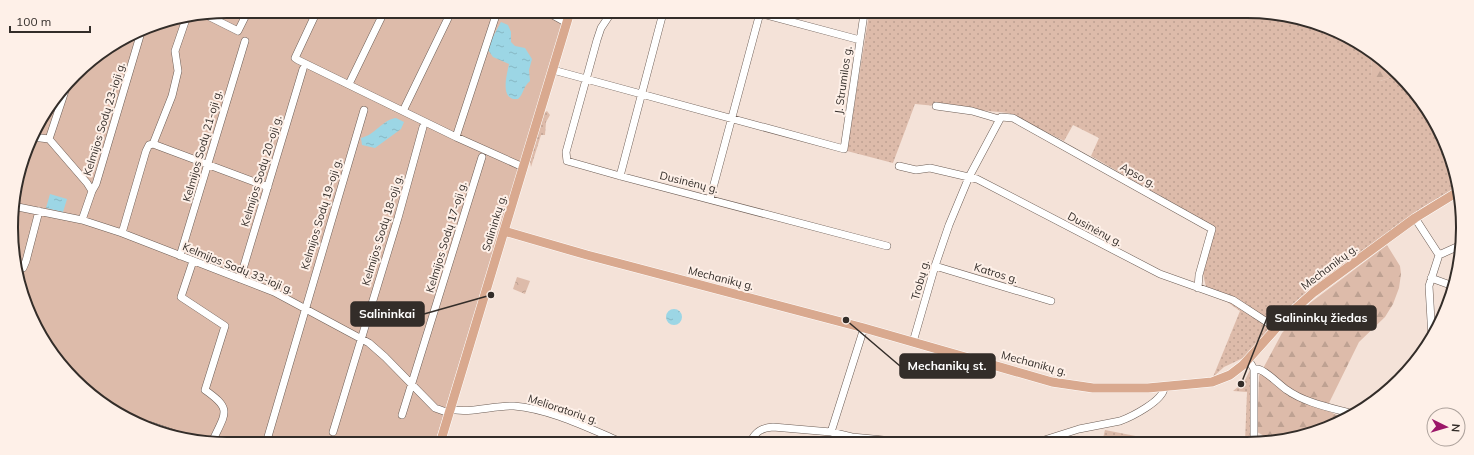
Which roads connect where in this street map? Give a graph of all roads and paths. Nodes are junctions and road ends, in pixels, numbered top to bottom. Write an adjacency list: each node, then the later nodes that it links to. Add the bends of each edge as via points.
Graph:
1 (212, 18): 2 (street, via 238,31)
2 (244, 18)
3 (314, 18): 22 (street, via 295,58)
4 (381, 18): 22 (street)
5 (448, 18): 27 (street)
6 (495, 18): 31 (street)
7 (558, 18): 15 (street)
8 (568, 18): 15 (main road, Salininkų g.)
9 (607, 18): 21 (street, Dusinėnų g., via 596,40)
10 (662, 18): 23 (street)
11 (759, 18): 28 (street)
12 (779, 18): 17 (street)
13 (863, 18): 17 (street, J. Strumilos g.)
14 (185, 22): 34 (street, via 175,52 178,71 174,90)
15 (567, 23): 20 (main road, Salininkų g.)
16 (140, 38): 42 (street, Kelmijos Sodų 23-ioji g.)
17 (860, 40): 28 (street, J. Strumilos g., via 844,149)
18 (245, 41): 36 (street, Kelmijos Sodų 21-oji g.)
19 (303, 69): 41 (street, Kelmijos Sodų 20-oji g.)
20 (553, 70): 21 (street); 38 (main road, Salininkų g.)
21 (586, 79): 23 (street); 39 (street, Dusinėnų g., via 566,159 570,163)
22 (349, 84): 27 (street)
23 (642, 94): 28 (street); 39 (street)
24 (63, 98): 33 (street)
25 (936, 106): 29 (street, Apso g., via 972,111)
26 (364, 110): 63 (street, Kelmijos Sodų 19-oji g.)
27 (403, 111): 31 (street)
28 (731, 118): 44 (street)
29 (999, 119): 40 (street); 61 (street, Apso g., via 1005,116 1013,118 1212,229 1199,275)
30 (424, 127): 67 (street, Kelmijos Sodų 18-oji g.)
31 (456, 137): 38 (street)
32 (39, 138): 33 (street)
33 (49, 139): 42 (street)
34 (153, 144): 36 (street); 50 (street, via 149,145 146,151)
35 (482, 157): 71 (street, Kelmijos Sodų 17-oji g.)
36 (208, 164): 41 (street); 54 (street, Kelmijos Sodų 21-oji g.)
37 (899, 166): 40 (street, Dusinėnų g., via 916,170 930,168)
38 (523, 167): 49 (main road, Salininkų g.)
39 (620, 176): 44 (street, Dusinėnų g.)
40 (969, 177): 56 (street, Trobų g.); 61 (street, Dusinėnų g., via 1160,274)
41 (268, 187): 59 (street, Kelmijos Sodų 20-oji g.)
42 (92, 192): 48 (street, Kelmijos Sodų 23-ioji g.)
43 (1453, 195): 47 (main road, Mechanikų g.)
44 (710, 199): 51 (street, Dusinėnų g.)
45 (19, 207): 46 (street, Kelmijos Sodų 33-ioji g.)
46 (39, 211): 48 (street, Kelmijos Sodų 33-ioji g.); 57 (street)
47 (1415, 218): 53 (street); 66 (main road, Mechanikų g., via 1314,292)
48 (82, 220): 50 (street, Kelmijos Sodų 33-ioji g.)
49 (504, 231): 65 (main road, Mechanikų g.); 73 (main road, Salininkų g.)
50 (122, 233): 54 (street, Kelmijos Sodų 33-ioji g.)
51 (887, 246)
52 (1455, 248): 53 (street)
53 (1439, 255): 58 (street)
54 (180, 256): 55 (street, Kelmijos Sodų 33-ioji g.)
55 (193, 261): 59 (street, Kelmijos Sodų 33-ioji g.); 78 (street, via 181,297 225,326 205,390 221,401 224,410 224,416)
56 (935, 266): 62 (street, Katros g.); 68 (street, Trobų g.)
57 (22, 268)
58 (1431, 278): 60 (street); 64 (street, via 1429,298)
59 (240, 279): 63 (street, Kelmijos Sodų 33-ioji g., via 274,292)
60 (1448, 284)
61 (1198, 288): 66 (street, Dusinėnų g., via 1233,300)
62 (1051, 301)
63 (304, 309): 67 (street, Kelmijos Sodų 33-ioji g.); 79 (street, Kelmijos Sodų 19-oji g.)
64 (1431, 326)
65 (864, 328): 68 (main road, Mechanikų g.); 77 (street)
66 (1276, 328): 69 (main road, Mechanikų g.)
67 (360, 339): 71 (street, Kelmijos Sodų 33-ioji g., via 376,349); 76 (street, Kelmijos Sodų 18-oji g.)
68 (913, 342): 72 (main road, Mechanikų g., via 1067,385 1093,388)
69 (1248, 359): 70 (street); 72 (main road, Mechanikų g., via 1220,380)
70 (1254, 368): 74 (street, via 1261,369 1288,391); 85 (street)
71 (412, 384): 73 (street, Kelmijos Sodų 33-ioji g., via 436,408); 75 (street, Kelmijos Sodų 17-oji g.)
72 (1164, 388): 84 (street, via 1156,400 1129,418)
73 (450, 411): 80 (main road, Salininkų g.); 81 (street, Melioratorių g., via 506,406 525,408 559,417)
74 (1346, 412)
75 (402, 415)
76 (333, 432)
77 (831, 432): 82 (street, via 764,428); 83 (street)
78 (214, 437)
79 (267, 437)
80 (442, 437)
81 (609, 437)
82 (753, 437)
83 (848, 437)
84 (1052, 437)
85 (1254, 437)

